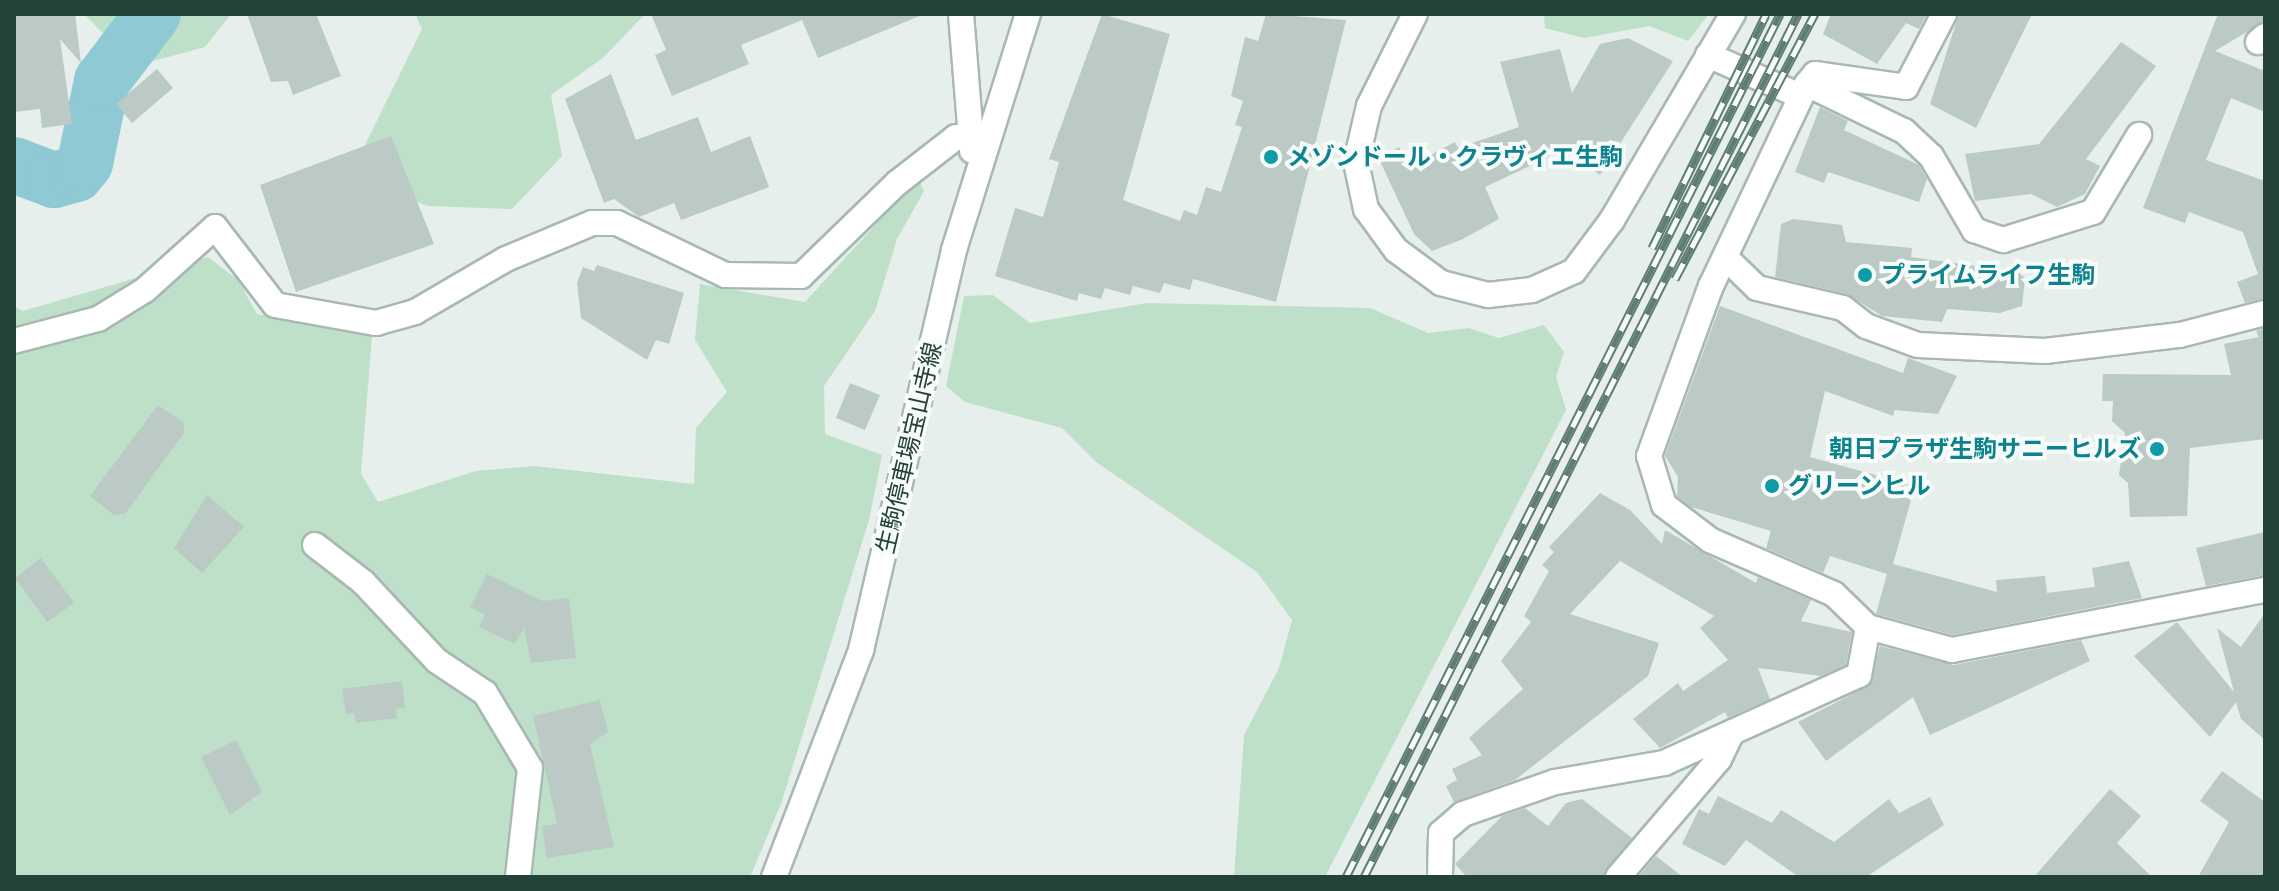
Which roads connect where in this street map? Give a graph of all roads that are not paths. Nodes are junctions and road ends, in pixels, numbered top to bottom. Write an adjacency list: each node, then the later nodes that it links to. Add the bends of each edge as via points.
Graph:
1 (961, 14): 9 (street)
2 (1028, 14): 10 (street, 生駒停車場宝山寺線)
3 (1415, 14): 6 (street, via 1369,106 1356,162 1366,209 1396,250 1441,283 1488,295 1532,290 1574,271 1612,220)
4 (1733, 14): 6 (street)
5 (1944, 14): 7 (street, via 1906,87 1815,74)
6 (1708, 55): 7 (street)
7 (1803, 89): 8 (street, via 1904,131 1931,156 1974,230 2003,240 2093,212); 11 (street)
8 (2139, 135)
9 (970, 137): 10 (street); 13 (street, via 956,137 897,183 801,276 725,275 617,223 592,223 506,259 415,312 376,323 275,305 215,227 145,290 98,319)
10 (977, 181): 19 (street, 生駒停車場宝山寺線, via 954,250 861,650)
11 (1726, 258): 12 (street, via 1757,288 1843,308 1866,326 1918,345 2045,351 2180,335); 16 (street, via 1654,427 1652,485 1664,505 1710,540 1834,594)
12 (2265, 313)
13 (14, 341)
14 (315, 545): 18 (street, via 363,582 437,661 485,693 530,768)
15 (2265, 590): 16 (street, via 1952,650)
16 (1868, 627): 17 (street, via 1859,675)
17 (1732, 732): 20 (street, via 1664,763 1555,782 1463,814 1441,833); 21 (street, via 1719,759)
18 (518, 877)
19 (774, 877)
20 (1440, 877)
21 (1618, 877)

